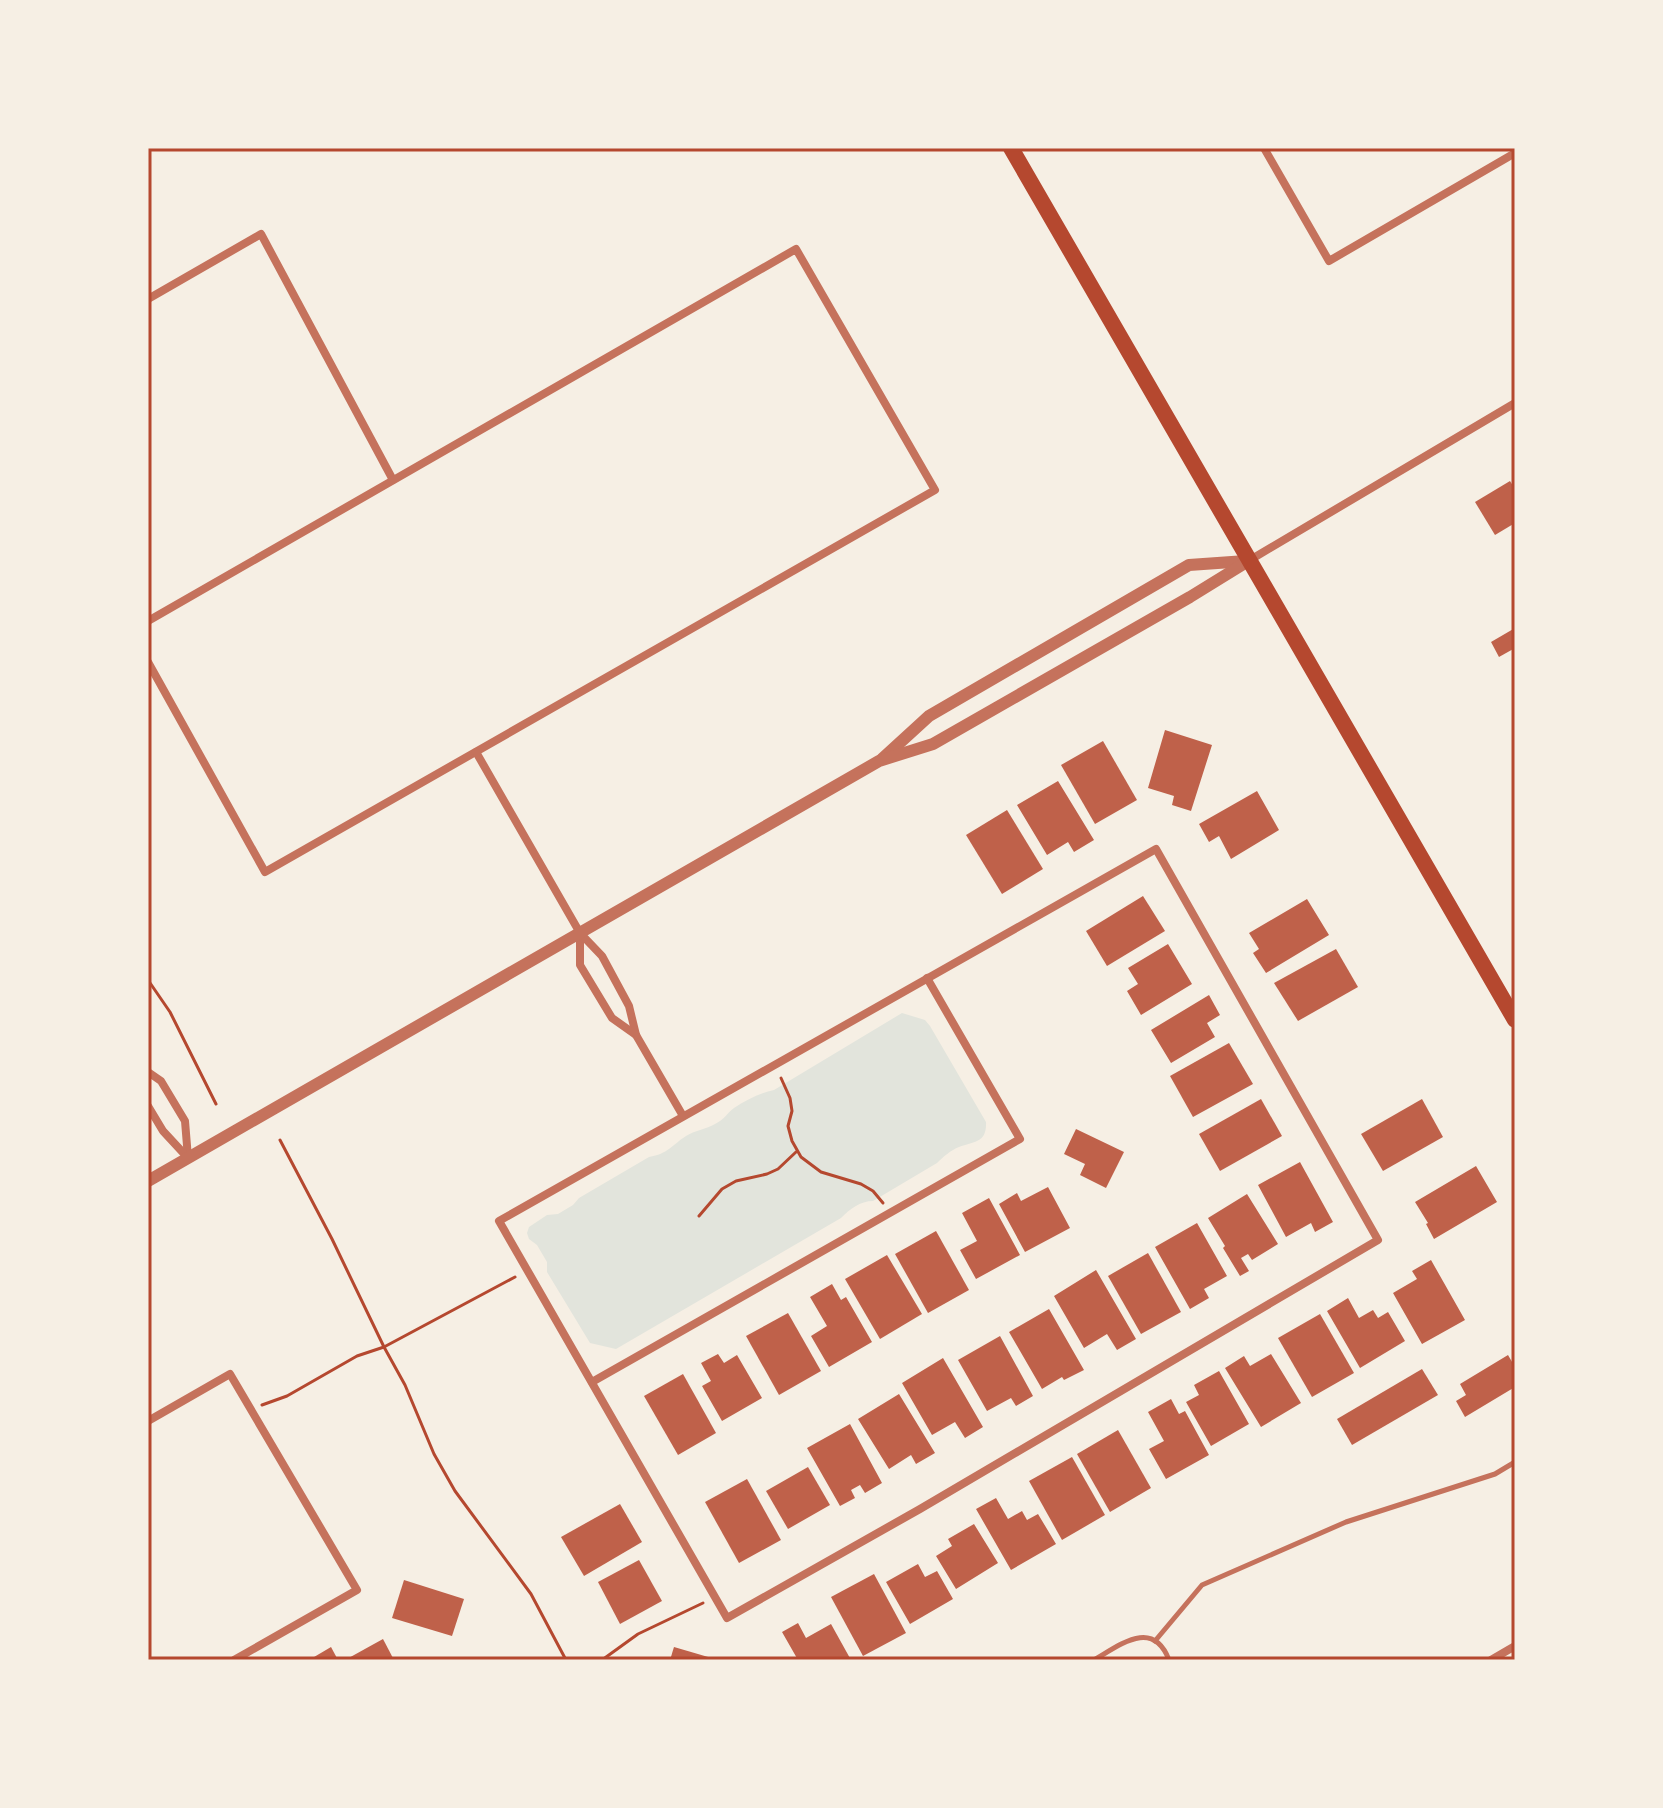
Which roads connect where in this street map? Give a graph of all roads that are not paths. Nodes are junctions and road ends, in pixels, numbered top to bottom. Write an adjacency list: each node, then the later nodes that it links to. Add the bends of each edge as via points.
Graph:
1 (1011, 148): 7 (main road)
2 (1264, 148): 3 (street, via 1329,261)
3 (1515, 153)
4 (148, 299): 6 (street, via 261,234)
5 (1515, 403): 7 (street)
6 (393, 480): 8 (street); 10 (street, via 796,249 935,490)
7 (1250, 560): 11 (street, via 933,744); 11 (street, via 1189,565 929,716); 14 (main road)
8 (148, 621)
9 (148, 662): 10 (street, via 265,872)
10 (476, 752): 12 (street)
11 (879, 761): 12 (street)
12 (580, 933): 15 (street, via 602,956 629,1006); 15 (street, via 580,965 612,1018); 19 (street)
13 (927, 978): 18 (street); 21 (street, via 1020,1139); 21 (street, via 1156,849 1378,1240 727,1618)
14 (1515, 1020)
15 (636, 1035): 18 (street)
16 (148, 1072): 19 (street, via 161,1081 185,1121)
17 (148, 1106): 19 (street)
18 (683, 1116): 21 (street, via 499,1221)
19 (188, 1158): 20 (street)
20 (148, 1181)
21 (592, 1382)
22 (148, 1421): 26 (street, via 230,1374 357,1590)
23 (1515, 1462): 24 (lane, via 1495,1474 1346,1522 1202,1585)
24 (1155, 1641): 27 (lane, via 1134,1638); 28 (lane)
25 (1515, 1646): 29 (street)
26 (234, 1660)
27 (1094, 1660)
28 (1169, 1660)
29 (1491, 1660)

